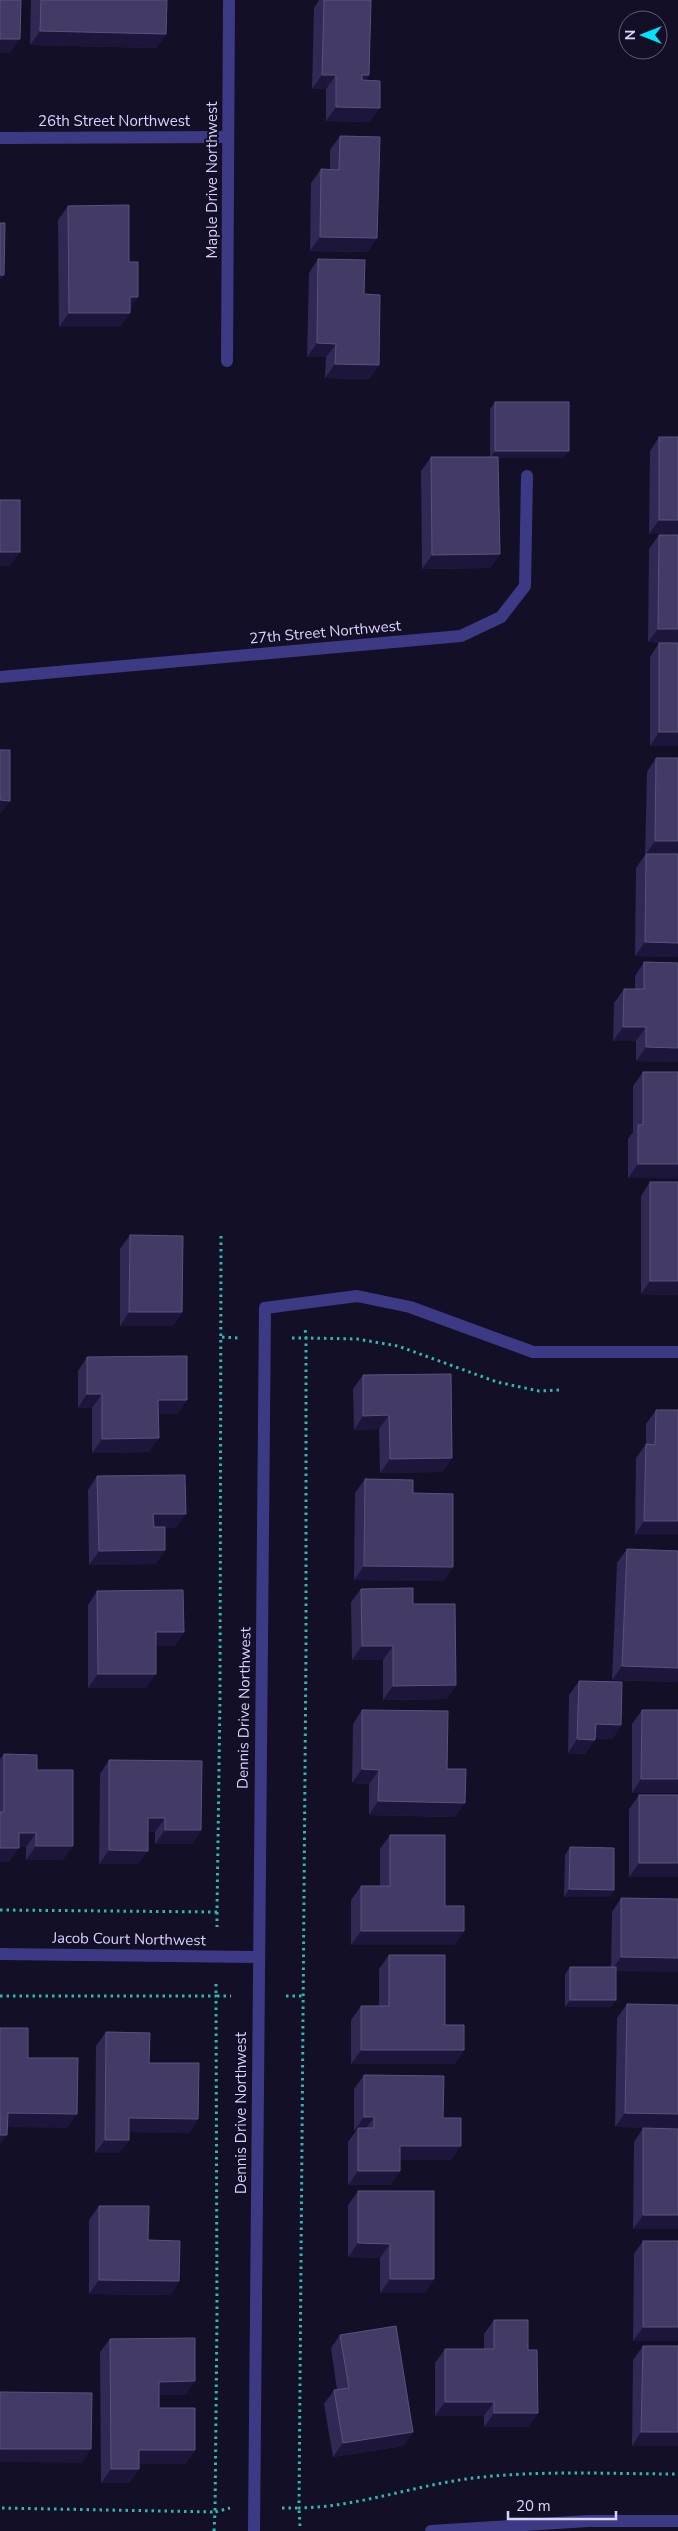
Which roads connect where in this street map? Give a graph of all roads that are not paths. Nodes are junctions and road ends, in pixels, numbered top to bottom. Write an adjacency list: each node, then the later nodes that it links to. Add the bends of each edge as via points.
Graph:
1 (230, 0): 2 (street, Maple Drive Northwest)
2 (228, 137): 3 (street, 26th Street Northwest); 4 (street, Maple Drive Northwest)
3 (0, 138)
4 (227, 361)
5 (527, 476): 6 (street, 27th Street Northwest, via 525,586 501,617 461,636)
6 (0, 677)
7 (678, 1352): 9 (street, Dennis Drive Northwest, via 532,1352 410,1307 357,1296 265,1308)
8 (0, 1954): 9 (street, Jacob Court Northwest)
9 (258, 1957): 11 (street, Dennis Drive Northwest)
10 (678, 2521): 12 (street, via 588,2521)
11 (254, 2531)
12 (431, 2531)

